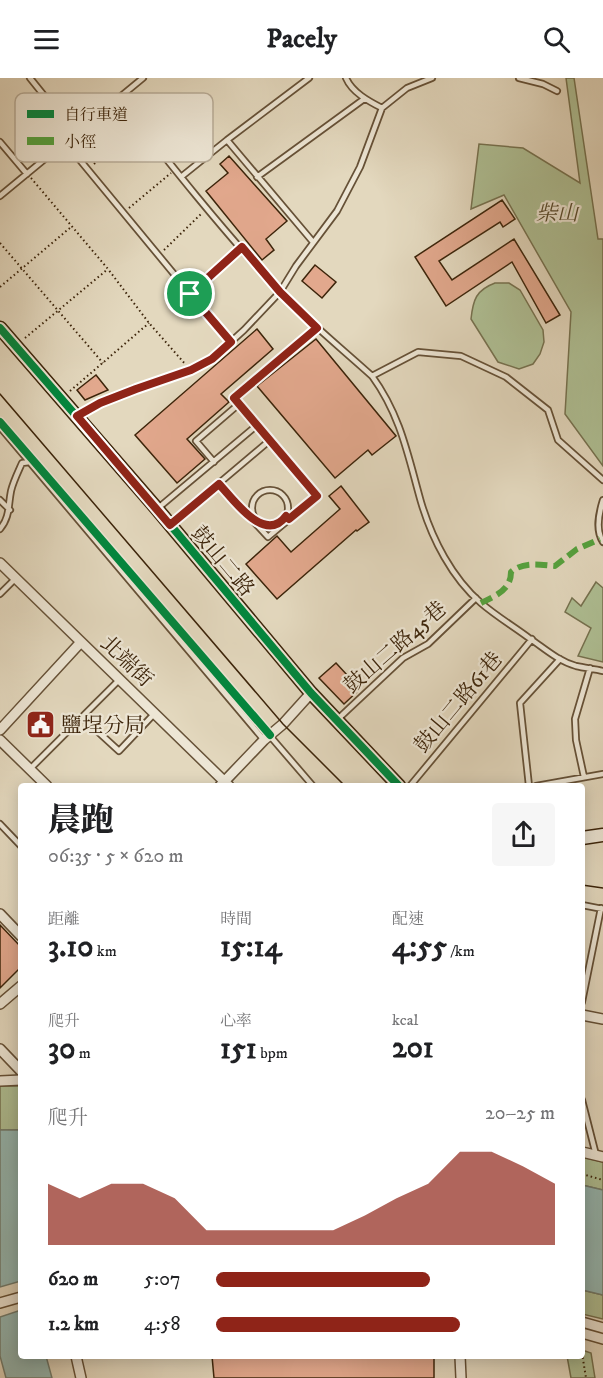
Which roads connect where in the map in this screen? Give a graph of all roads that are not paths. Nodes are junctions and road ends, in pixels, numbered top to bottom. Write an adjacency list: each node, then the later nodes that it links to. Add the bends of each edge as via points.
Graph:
1 (30, 78): 8 (lane)
2 (143, 78): 9 (lane)
3 (309, 78): 12 (lane)
4 (346, 78): 10 (lane)
5 (432, 78): 11 (lane, via 407,88)
6 (519, 78): 7 (lane)
7 (557, 91)
8 (42, 93)
9 (124, 93)
10 (364, 99): 11 (lane); 23 (lane)
11 (381, 108): 25 (lane, via 360,167 337,211)
12 (227, 140): 14 (lane); 23 (lane)
13 (0, 142): 15 (lane)
14 (213, 151)
15 (15, 160)
16 (17, 162): 21 (lane)
17 (41, 162): 21 (lane)
18 (81, 162): 27 (lane)
19 (169, 162): 22 (lane)
20 (200, 162): 22 (lane)
21 (27, 174): 24 (lane)
22 (181, 177): 26 (lane)
23 (258, 177): 25 (lane)
24 (0, 196)
25 (313, 242): 26 (lane)
26 (280, 292): 29 (lane); 32 (lane, via 212,359 100,403)
27 (207, 314)
28 (0, 328): 32 (street, 鼓山二路)
29 (317, 328): 30 (lane); 31 (lane, via 234,398)
30 (372, 376): 38 (lane, via 418,352 461,356 506,377 548,410 558,440); 54 (lane, via 395,414 440,549)
31 (238, 404): 33 (lane); 37 (lane, via 196,441)
32 (77, 416): 42 (street, 鼓山二路)
33 (255, 426): 35 (lane); 37 (lane)
34 (0, 427): 36 (lane)
35 (269, 441): 39 (lane); 45 (lane, via 317,496)
36 (30, 462): 43 (lane, via 22,463 11,491); 66 (lane)
37 (214, 462): 42 (lane)
38 (603, 480)
39 (219, 484): 44 (lane); 47 (lane)
40 (0, 500): 43 (lane)
41 (603, 500): 50 (lane, via 599,514)
42 (157, 509): 47 (street, 鼓山二路)
43 (10, 510): 48 (lane)
44 (249, 517): 46 (lane); 49 (lane)
45 (287, 518): 46 (lane, via 272,526); 46 (lane, via 285,499 270,490 255,499 252,510); 49 (lane, via 268,537)
46 (259, 522): 49 (lane)
47 (170, 525): 61 (street, 鼓山二路)
48 (0, 529)
49 (261, 531)
50 (602, 540)
51 (0, 563): 52 (street, 北端街)
52 (16, 578): 53 (lane); 56 (street, 北端街)
53 (0, 594)
54 (476, 598): 55 (lane); 64 (lane, 鼓山二路45巷, via 428,644 402,658)
55 (532, 639): 57 (lane); 76 (lane, 鼓山二路61巷)
56 (81, 642): 60 (street, 北端街); 65 (street)
57 (560, 659): 58 (lane); 77 (lane, via 520,703)
58 (590, 668): 59 (lane); 70 (lane, via 575,719)
59 (603, 671)
60 (120, 679): 62 (street, 北端街); 63 (lane)
61 (311, 693): 64 (street, 鼓山二路); 66 (street)
62 (155, 713): 63 (lane, via 119,751); 72 (street, 北端街)
63 (83, 718): 68 (lane)
64 (336, 721): 75 (street, 鼓山二路)
65 (0, 730)
66 (267, 737): 73 (street); 74 (lane)
67 (0, 740): 68 (street)
68 (30, 769): 71 (street)
69 (603, 774): 70 (lane)
70 (584, 777): 78 (lane)
71 (44, 783)
72 (224, 783)
73 (226, 783)
74 (310, 783)
75 (396, 783)
76 (412, 783)
77 (529, 783)
78 (552, 783)
79 (0, 824): 82 (lane)
80 (603, 835): 81 (street)
81 (585, 838)
82 (18, 843)
83 (585, 906): 84 (lane)
84 (602, 909): 87 (lane)
85 (0, 914): 86 (street)
86 (18, 933)
87 (585, 988)
88 (18, 989): 89 (street)
89 (0, 1004)
90 (585, 1016): 91 (street)
91 (603, 1019)
92 (0, 1049): 93 (street)
93 (18, 1068)
94 (18, 1080): 95 (street)
95 (0, 1081)
96 (585, 1110): 97 (lane)
97 (599, 1156)
98 (18, 1298): 99 (street)
99 (0, 1303)
100 (585, 1323): 101 (street)
101 (603, 1328)
102 (585, 1335): 103 (street)
103 (603, 1340)
104 (77, 1359): 106 (street)
105 (460, 1359): 107 (street)
106 (81, 1378)
107 (461, 1378)

